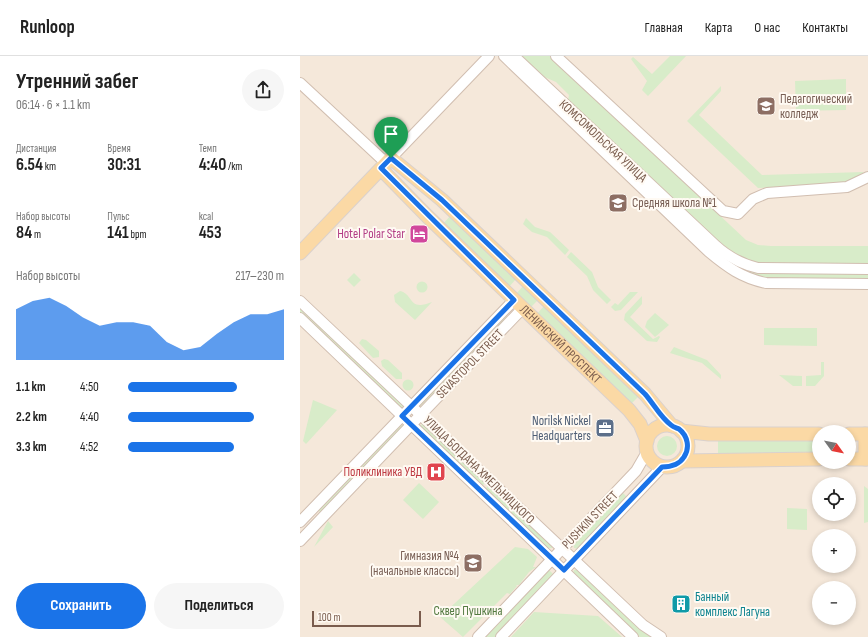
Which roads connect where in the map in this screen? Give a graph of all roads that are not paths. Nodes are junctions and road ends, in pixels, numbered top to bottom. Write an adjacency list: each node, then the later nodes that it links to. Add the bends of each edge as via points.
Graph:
1 (489, 56): 7 (street)
2 (504, 56): 5 (street, КОМСОМОЛЬСКАЯ УЛИЦА)
3 (514, 56): 5 (street, КОМСОМОЛЬСКАЯ УЛИЦА)
4 (556, 56): 8 (street, via 723,211 738,214 753,199 767,193 847,187)
5 (531, 77): 9 (street, КОМСОМОЛЬСКАЯ УЛИЦА)
6 (300, 83): 7 (street)
7 (386, 163): 10 (main road); 14 (main road, ЛЕНИНСКИЙ ПРОСПЕКТ); 20 (main road, ЛЕНИНСКИЙ ПРОСПЕКТ, via 442,200 640,389)
8 (868, 177)
9 (671, 209): 11 (street, КОМСОМОЛЬСКАЯ УЛИЦА, via 722,252 746,265 771,269); 12 (street, КОМСОМОЛЬСКАЯ УЛИЦА, via 726,266 748,279 781,284)
10 (300, 253)
11 (868, 269)
12 (868, 284)
13 (300, 301): 16 (street, УЛИЦА БОГДАНА ХМЕЛЬНИЦКОГО)
14 (519, 304): 16 (street, SEVASTOPOL STREET); 17 (street, SEVASTOPOL STREET); 24 (main road, ЛЕНИНСКИЙ ПРОСПЕКТ, via 629,410 640,424)
15 (300, 318): 18 (street, УЛИЦА БОГДАНА ХМЕЛЬНИЦКОГО)
16 (412, 406): 17 (street, УЛИЦА БОГДАНА ХМЕЛЬНИЦКОГО); 18 (street, SEVASTOPOL STREET)
17 (421, 415): 19 (street, SEVASTOPOL STREET); 34 (street, УЛИЦА БОГДАНА ХМЕЛЬНИЦКОГО)
18 (402, 416): 19 (street, УЛИЦА БОГДАНА ХМЕЛЬНИЦКОГО); 30 (street, SEVASTOPOL STREET)
19 (412, 424): 31 (street, SEVASTOPOL STREET); 35 (street, УЛИЦА БОГДАНА ХМЕЛЬНИЦКОГО)
20 (677, 428): 21 (main road, via 709,434); 24 (main road, via 656,428 650,434); 28 (main road, via 686,438 688,446)
21 (812, 434)
22 (856, 434): 23 (main road)
23 (867, 434): 27 (main road)
24 (647, 446): 29 (main road, via 653,462); 34 (street, PUSHKIN STREET, via 636,471)
25 (812, 459): 28 (main road)
26 (856, 459): 27 (main road)
27 (867, 459)
28 (682, 461): 29 (main road, via 674,466)
29 (662, 467): 36 (street, PUSHKIN STREET)
30 (311, 510): 31 (street); 32 (street, SEVASTOPOL STREET)
31 (320, 520): 33 (street, SEVASTOPOL STREET)
32 (300, 522)
33 (300, 541)
34 (562, 549): 35 (street, PUSHKIN STREET); 36 (street, УЛИЦА БОГДАНА ХМЕЛЬНИЦКОГО)
35 (552, 559): 37 (street, УЛИЦА БОГДАНА ХМЕЛЬНИЦКОГО); 38 (street, PUSHKIN STREET)
36 (574, 560): 37 (street, PUSHKIN STREET); 41 (street, УЛИЦА БОГДАНА ХМЕЛЬНИЦКОГО, via 643,625)
37 (564, 570): 39 (street, PUSHKIN STREET); 40 (street, УЛИЦА БОГДАНА ХМЕЛЬНИЦКОГО)
38 (478, 637)
39 (501, 637)
40 (633, 637)
41 (661, 637)

